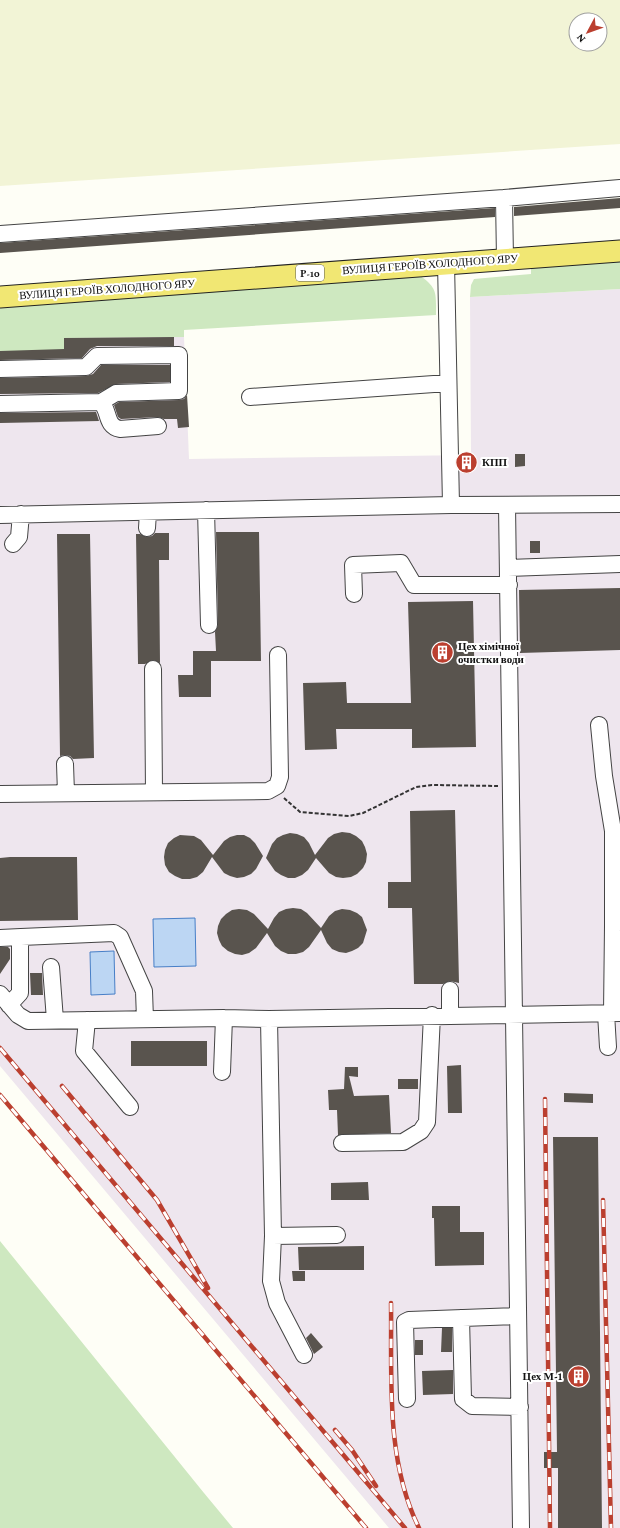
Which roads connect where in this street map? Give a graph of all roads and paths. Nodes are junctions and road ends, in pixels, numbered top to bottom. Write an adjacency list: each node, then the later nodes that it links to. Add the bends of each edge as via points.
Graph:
1 (620, 188): 2 (lane)
2 (504, 198): 3 (lane); 5 (lane)
3 (0, 234)
4 (620, 251): 5 (main road, ВУЛИЦЯ ГЕРОЇВ ХОЛОДНОГО ЯРУ / Р-10)
5 (505, 259): 6 (main road, ВУЛИЦЯ ГЕРОЇВ ХОЛОДНОГО ЯРУ / Р-10)
6 (446, 263): 7 (main road, ВУЛИЦЯ ГЕРОЇВ ХОЛОДНОГО ЯРУ / Р-10); 9 (lane)
7 (0, 297)
8 (0, 369): 11 (lane, via 86,367 97,356 179,355 178,392 116,393)
9 (448, 383): 10 (lane); 15 (lane)
10 (250, 397)
11 (101, 402): 12 (lane); 13 (lane, via 105,407 108,421 116,428)
12 (0, 404)
13 (158, 426)
14 (620, 504): 16 (lane)
15 (451, 505): 16 (lane); 17 (lane)
16 (507, 505): 24 (lane)
17 (206, 510): 18 (lane); 27 (lane)
18 (148, 512): 19 (lane); 21 (lane)
19 (21, 514): 20 (lane); 22 (lane, via 19,537)
20 (0, 515)
21 (146, 528)
22 (13, 544)
23 (620, 564): 24 (lane)
24 (508, 568): 25 (lane)
25 (508, 585): 26 (lane, via 414,586 401,563 353,565); 33 (lane)
26 (354, 594)
27 (209, 625)
28 (278, 655): 32 (lane, via 280,777)
29 (152, 669): 34 (lane)
30 (599, 725): 37 (lane, via 604,776)
31 (65, 764): 35 (lane)
32 (277, 786): 33 (path, via 284,799 300,812 349,816 363,813 416,787); 34 (lane, via 268,791)
33 (511, 787): 45 (lane)
34 (154, 792): 35 (lane)
35 (66, 793): 36 (lane)
36 (0, 794)
37 (616, 831): 38 (lane)
38 (617, 922): 44 (lane)
39 (21, 937): 40 (lane); 43 (lane, via 20,993); 49 (lane, via 114,933 120,937 144,991)
40 (0, 938)
41 (51, 967): 51 (lane)
42 (450, 990): 47 (lane)
43 (5, 1000): 51 (lane, via 18,1015 28,1021)
44 (613, 1013): 45 (lane); 53 (lane)
45 (514, 1014): 47 (lane); 59 (lane)
46 (432, 1015): 47 (lane); 50 (lane); 56 (lane, via 427,1122 421,1131 403,1142)
47 (450, 1015)
48 (224, 1018): 49 (lane); 50 (lane); 54 (lane)
49 (145, 1019): 52 (lane)
50 (269, 1019): 58 (lane)
51 (55, 1020): 52 (lane)
52 (87, 1020): 55 (lane, via 84,1051)
53 (608, 1047)
54 (222, 1072)
55 (130, 1107)
56 (342, 1143)
57 (337, 1235): 58 (lane)
58 (273, 1236): 61 (lane, via 271,1281 277,1303)
59 (518, 1316): 60 (lane); 63 (lane)
60 (461, 1318): 62 (lane, via 405,1322); 63 (lane, via 463,1399 472,1406)
61 (304, 1355)
62 (407, 1398)
63 (520, 1407): 64 (lane)
64 (521, 1528)

